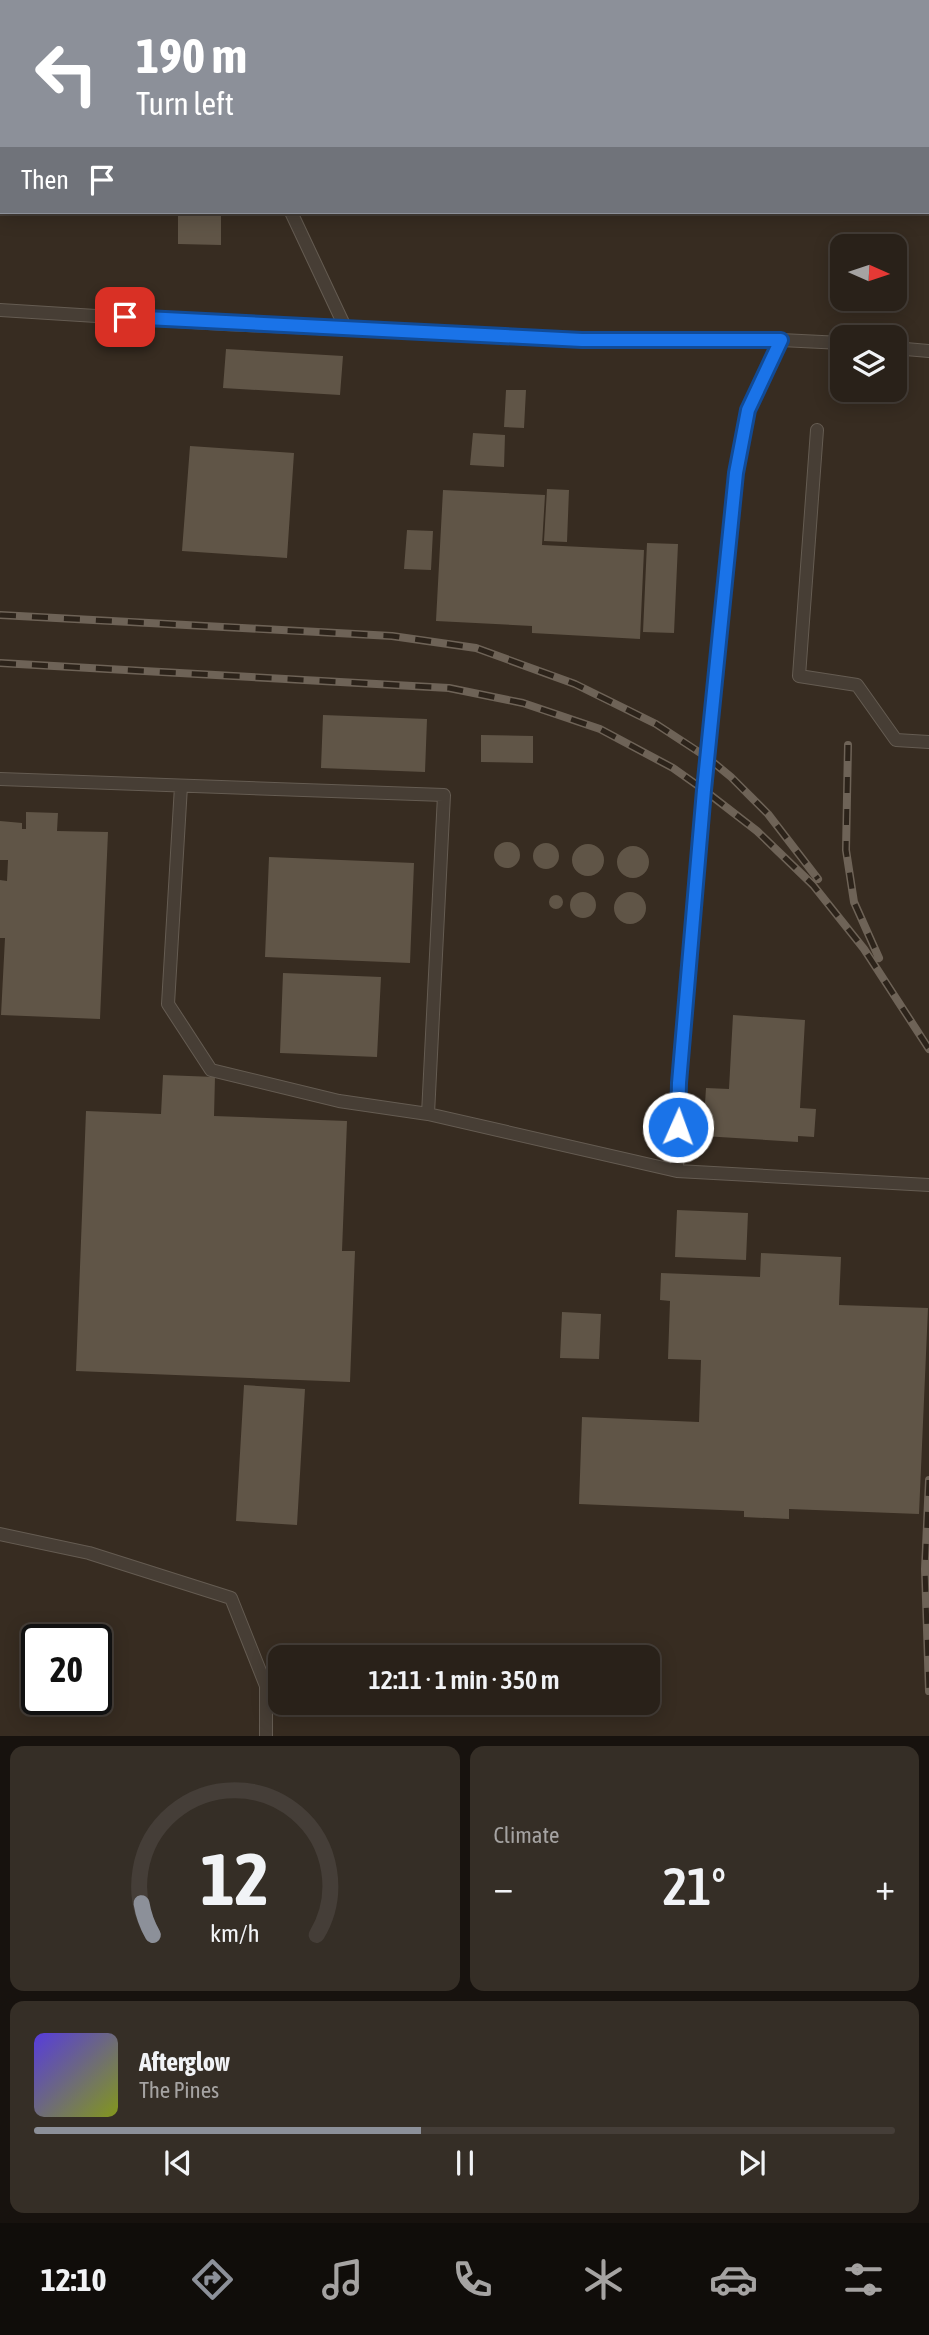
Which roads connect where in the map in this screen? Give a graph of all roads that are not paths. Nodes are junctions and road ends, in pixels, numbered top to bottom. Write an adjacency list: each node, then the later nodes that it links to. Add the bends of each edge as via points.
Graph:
1 (292, 214): 3 (lane)
2 (0, 310): 3 (lane)
3 (346, 329): 4 (lane, via 582,340)
4 (781, 340): 5 (lane); 13 (lane, via 748,410 736,473 681,1055)
5 (830, 342)
6 (907, 349): 7 (lane)
7 (929, 351)
8 (817, 430): 9 (lane, via 799,676 857,685 896,740)
9 (929, 742)
10 (0, 779): 11 (lane)
11 (181, 786): 12 (lane, via 168,1004 211,1070 339,1101); 12 (lane, via 444,795)
12 (428, 1114): 13 (lane)
13 (677, 1171): 14 (lane)
14 (929, 1185)
15 (0, 1534): 16 (lane, via 89,1553 231,1598 266,1686)
16 (266, 1736)

